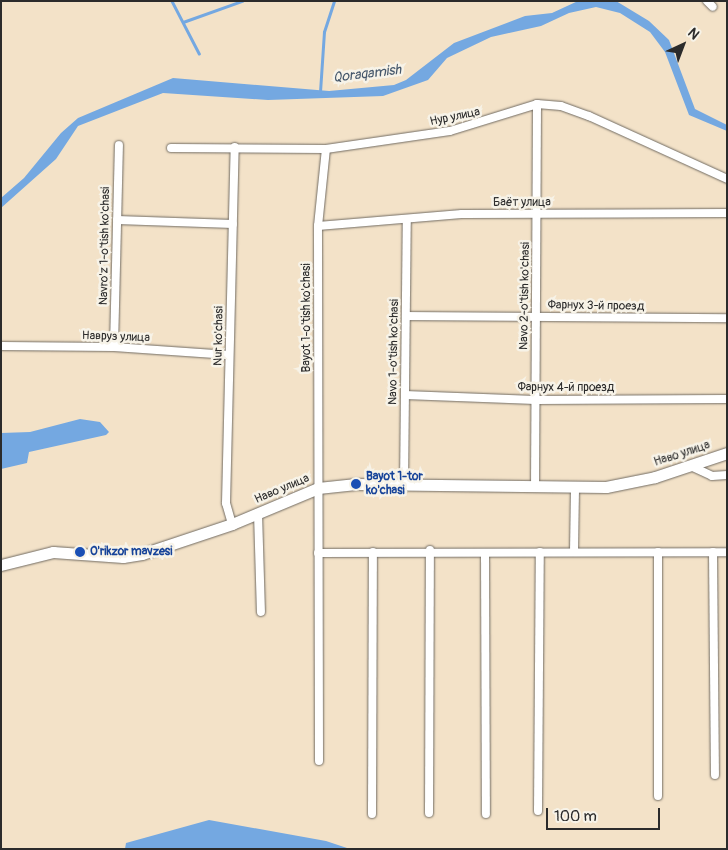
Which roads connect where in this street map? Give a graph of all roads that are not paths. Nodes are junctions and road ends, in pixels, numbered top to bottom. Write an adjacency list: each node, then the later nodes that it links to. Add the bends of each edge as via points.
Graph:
1 (537, 104): 5 (street, Нур улица, via 450,131); 6 (street, Нур улица, via 561,106 589,116); 8 (street, Navo 2-o'tish ko'chasi)
2 (119, 145): 9 (street, Navro'z 1-o'tish ko'chasi)
3 (234, 147): 4 (street, Нур улица); 5 (street, Нур улица); 11 (street, Nur ko'chasi)
4 (171, 148)
5 (326, 149): 12 (street, Bayot 1-o'tish ko'chasi)
6 (727, 179)
7 (727, 213): 8 (street, Баёт улица)
8 (538, 214): 10 (street, Баёт улица, via 462,214); 14 (street, Navo 2-o'tish ko'chasi)
9 (117, 220): 11 (street); 17 (street, Navro'z 1-o'tish ko'chasi)
10 (407, 220): 12 (street, Баёт улица); 13 (street, Navo 1-o'tish ko'chasi)
11 (233, 224): 18 (street, Nur ko'chasi)
12 (318, 226): 26 (street, Bayot 1-o'tish ko'chasi)
13 (406, 316): 14 (street, Фарнух 3-й проезд); 19 (street, Navo 1-o'tish ko'chasi)
14 (536, 316): 15 (street, Фарнух 3-й проезд); 21 (street, Navo 2-o'tish ko'chasi)
15 (727, 318)
16 (1, 346): 17 (street, Навруз улица)
17 (114, 348): 18 (street, Навруз улица)
18 (229, 355): 30 (street, Nur ko'chasi, via 226,503)
19 (405, 395): 21 (street, Фарнух 4-й проезд); 25 (street, Navo 1-o'tish ko'chasi)
20 (727, 399): 21 (street, Фарнух 4-й проезд)
21 (535, 400): 27 (street, Navo 2-o'tish ko'chasi)
22 (727, 453): 23 (street, Наво улица)
23 (693, 467): 24 (street, via 712,476); 28 (street, Наво улица, via 606,487)
24 (727, 475)
25 (404, 485): 26 (street, Наво улица); 27 (street, Наво улица)
26 (318, 488): 29 (street, Наво улица); 32 (street, Bayot 1-o'tish ko'chasi)
27 (535, 488): 28 (street, Наво улица)
28 (575, 488): 36 (street)
29 (258, 513): 30 (street, Наво улица); 41 (street)
30 (232, 524): 40 (street, Наво улица, via 142,554 123,557 53,552)
31 (430, 550): 33 (street); 34 (street); 47 (street)
32 (318, 552): 33 (street); 42 (street, Bayot 1-o'tish ko'chasi)
33 (373, 552): 46 (street)
34 (485, 552): 35 (street); 48 (street)
35 (540, 552): 36 (street); 45 (street)
36 (574, 552): 37 (street)
37 (658, 552): 38 (street); 44 (street)
38 (713, 552): 39 (street); 43 (street)
39 (727, 552)
40 (1, 565)
41 (261, 612)
42 (319, 761)
43 (715, 775)
44 (658, 796)
45 (538, 812)
46 (372, 814)
47 (430, 814)
48 (486, 814)

